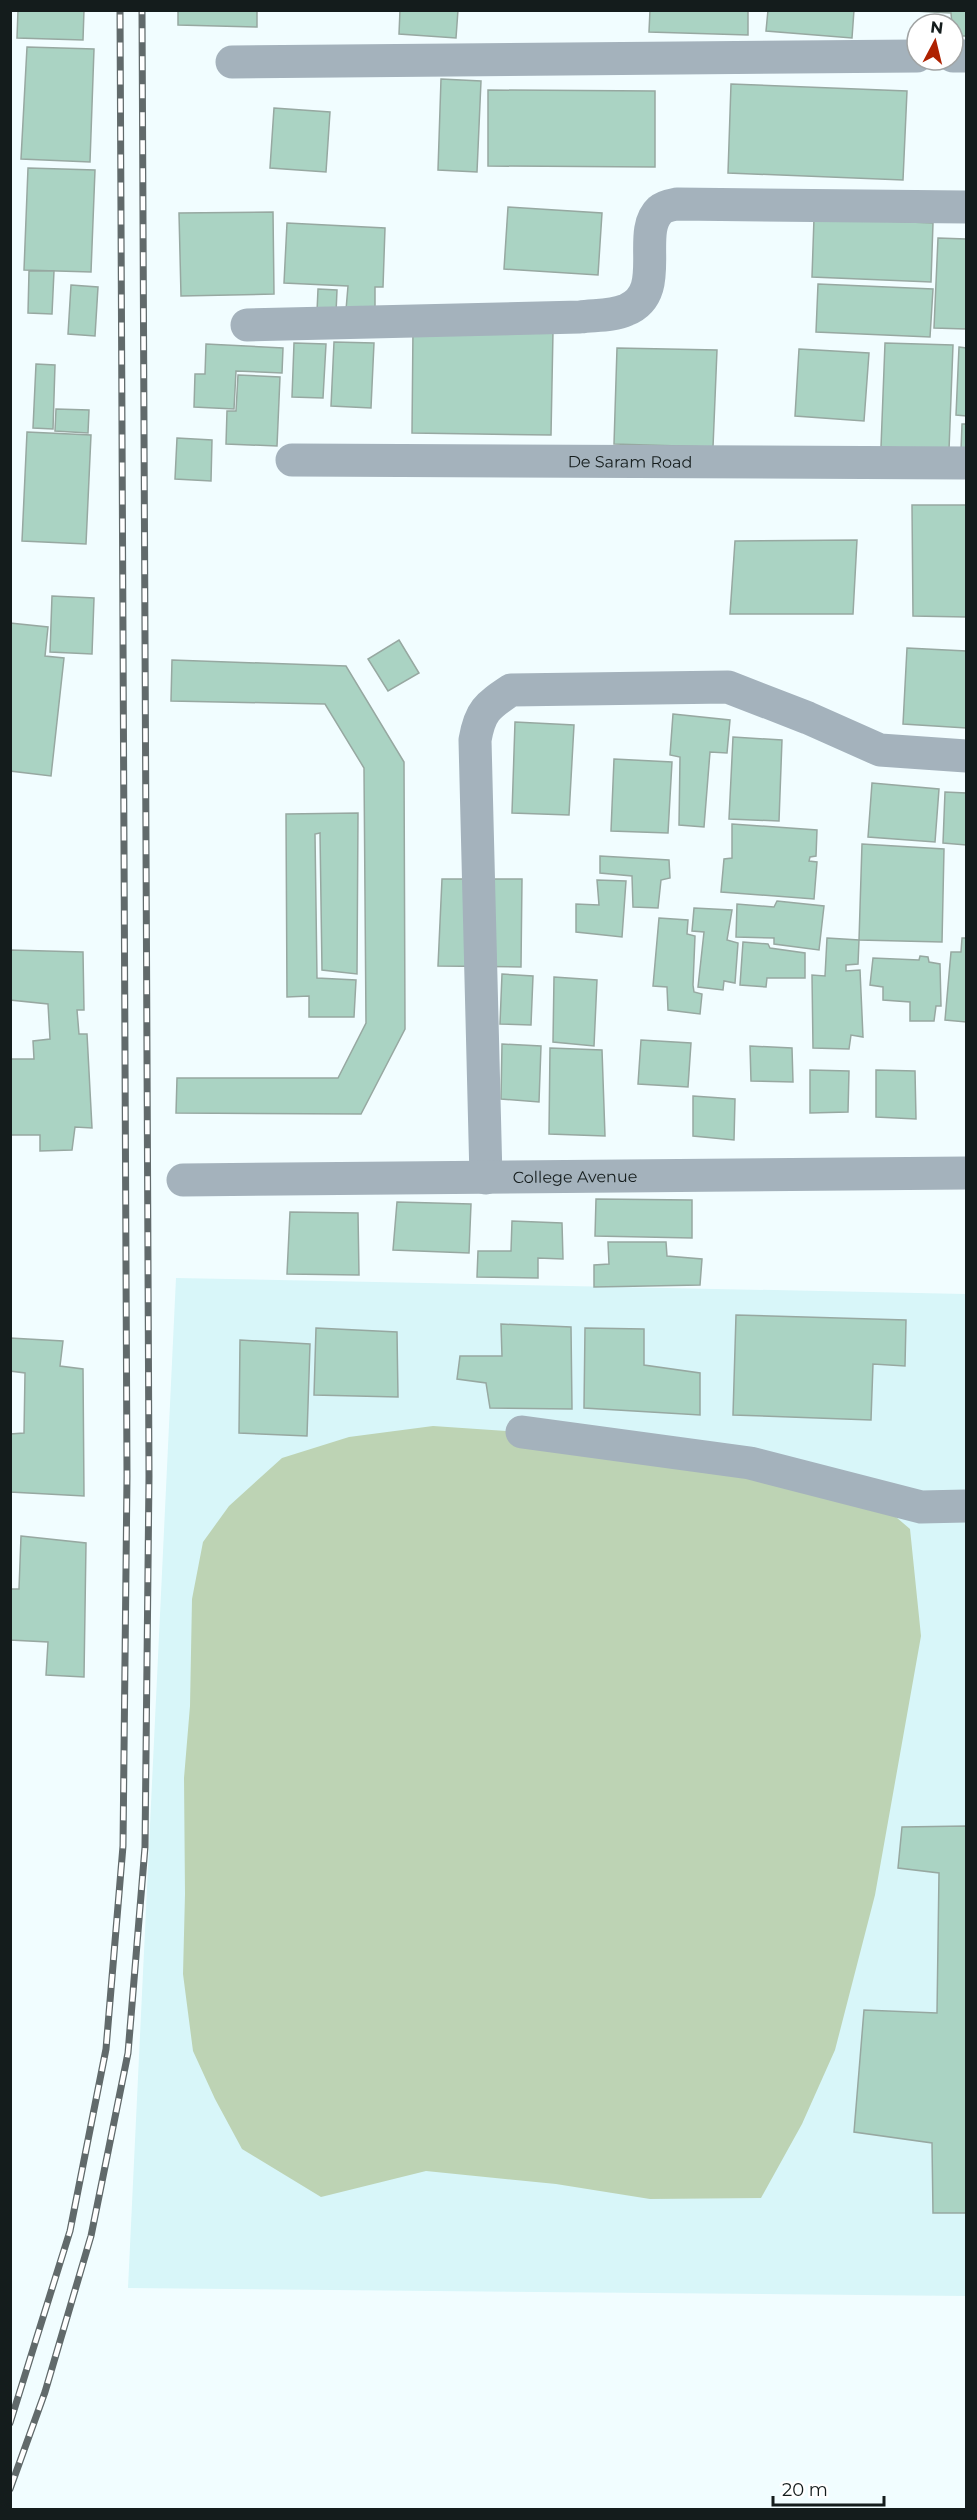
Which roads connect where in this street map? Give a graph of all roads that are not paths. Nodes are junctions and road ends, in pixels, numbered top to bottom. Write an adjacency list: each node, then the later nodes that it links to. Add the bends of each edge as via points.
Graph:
1 (905, 56): 2 (street)
2 (232, 62)
3 (966, 207): 4 (street, via 677,204 661,208 652,220 650,279 641,298 626,310 580,317)
4 (247, 325)
5 (292, 460): 6 (street, De Saram Road)
6 (966, 463)
7 (966, 756): 9 (street, via 880,750 728,687 511,690 488,705 478,721 475,740)
8 (966, 1173): 9 (street, College Avenue)
9 (486, 1178): 10 (street, College Avenue)
10 (183, 1179)
11 (522, 1432): 12 (street, via 750,1463 921,1507)
12 (966, 1506)

